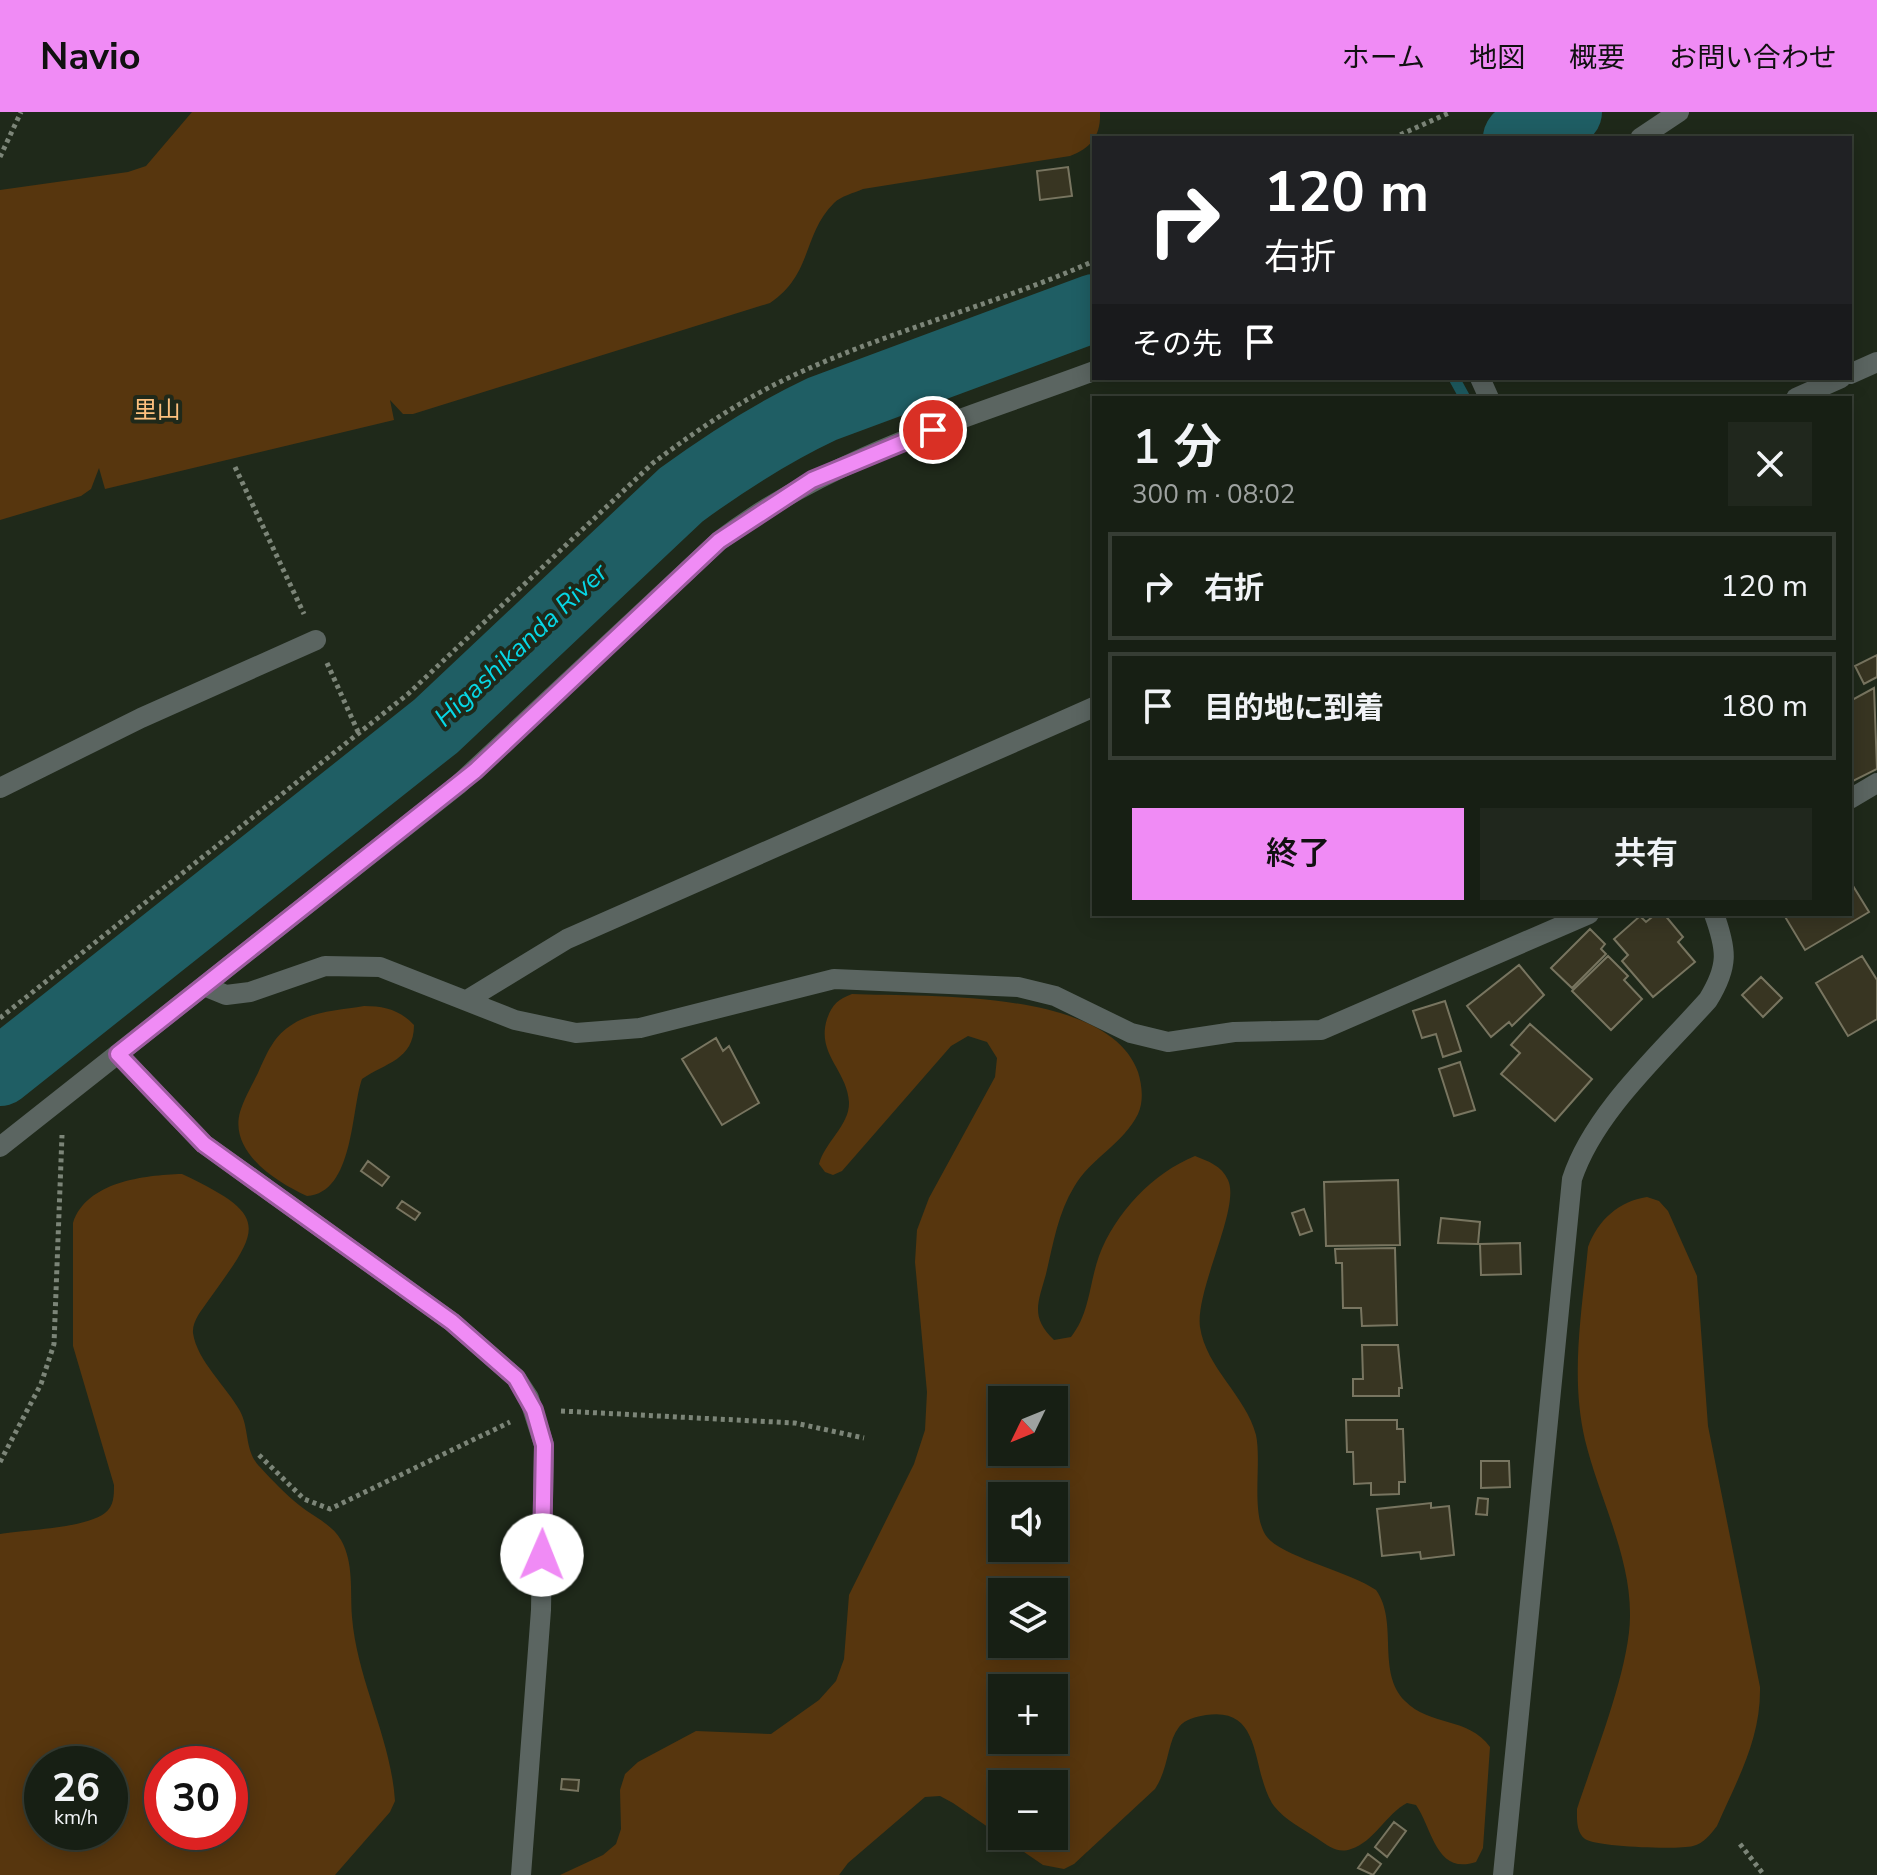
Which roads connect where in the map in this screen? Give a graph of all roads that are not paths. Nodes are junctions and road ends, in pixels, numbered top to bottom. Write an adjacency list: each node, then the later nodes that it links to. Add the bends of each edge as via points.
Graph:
1 (1679, 112): 2 (street)
2 (1643, 136)
3 (1877, 362): 5 (street)
4 (1092, 372): 15 (street, via 845,464 749,518 475,771)
5 (1852, 373)
6 (1836, 380): 7 (street)
7 (1800, 396)
8 (316, 640): 11 (street)
9 (1092, 708): 16 (street, via 567,939)
10 (1877, 783): 12 (street)
11 (0, 788)
12 (1852, 798)
13 (1584, 916): 16 (street, via 1321,1030 1234,1032 1188,1041 1149,1039 1055,996 1018,987 834,979 609,1033 545,1029)
14 (1715, 916): 20 (street, via 1725,951 1722,977 1598,1126 1581,1151 1572,1179)
15 (204, 986): 16 (street, via 226,995 250,992 325,966 352,964 380,967); 17 (street)
16 (467, 1000)
17 (118, 1054): 18 (street); 19 (street, via 204,1144 475,1340 516,1378 534,1410 544,1445 541,1610)
18 (0, 1147)
19 (521, 1875)
20 (1503, 1875)

